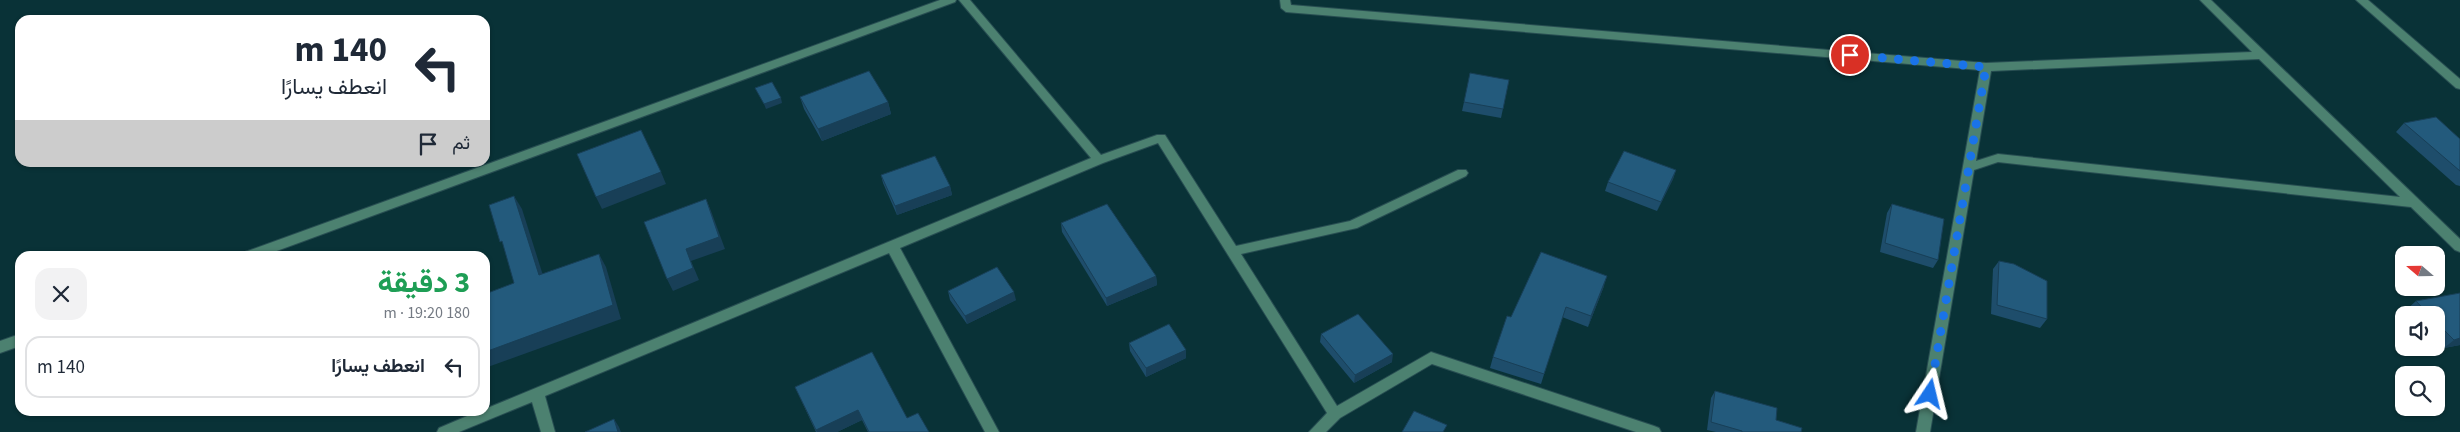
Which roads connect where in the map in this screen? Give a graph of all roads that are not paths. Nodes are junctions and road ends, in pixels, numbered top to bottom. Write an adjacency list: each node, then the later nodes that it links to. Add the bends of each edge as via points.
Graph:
1 (951, 0): 15 (street)
2 (964, 0): 9 (street)
3 (1285, 0): 7 (street, via 1286,8)
4 (2205, 0): 6 (street)
5 (2361, 0): 8 (street)
6 (2262, 55): 7 (street); 12 (street)
7 (1986, 67): 10 (street)
8 (2460, 85)
9 (1099, 160): 13 (street); 16 (street, via 1162,138)
10 (1968, 168): 12 (street, via 1998,158); 28 (street)
11 (1462, 173): 16 (street, via 1353,225)
12 (2415, 203): 14 (street)
13 (892, 246): 19 (street); 25 (street)
14 (2460, 247)
15 (264, 251)
16 (1232, 251): 21 (street)
17 (15, 342): 18 (street)
18 (0, 347)
19 (537, 394): 20 (street); 24 (street)
20 (490, 413)
21 (1335, 414): 26 (street); 27 (street, via 1431,358)
22 (483, 416): 23 (street)
23 (444, 432)
24 (548, 432)
25 (992, 432)
26 (1316, 432)
27 (1654, 432)
28 (1923, 432)

